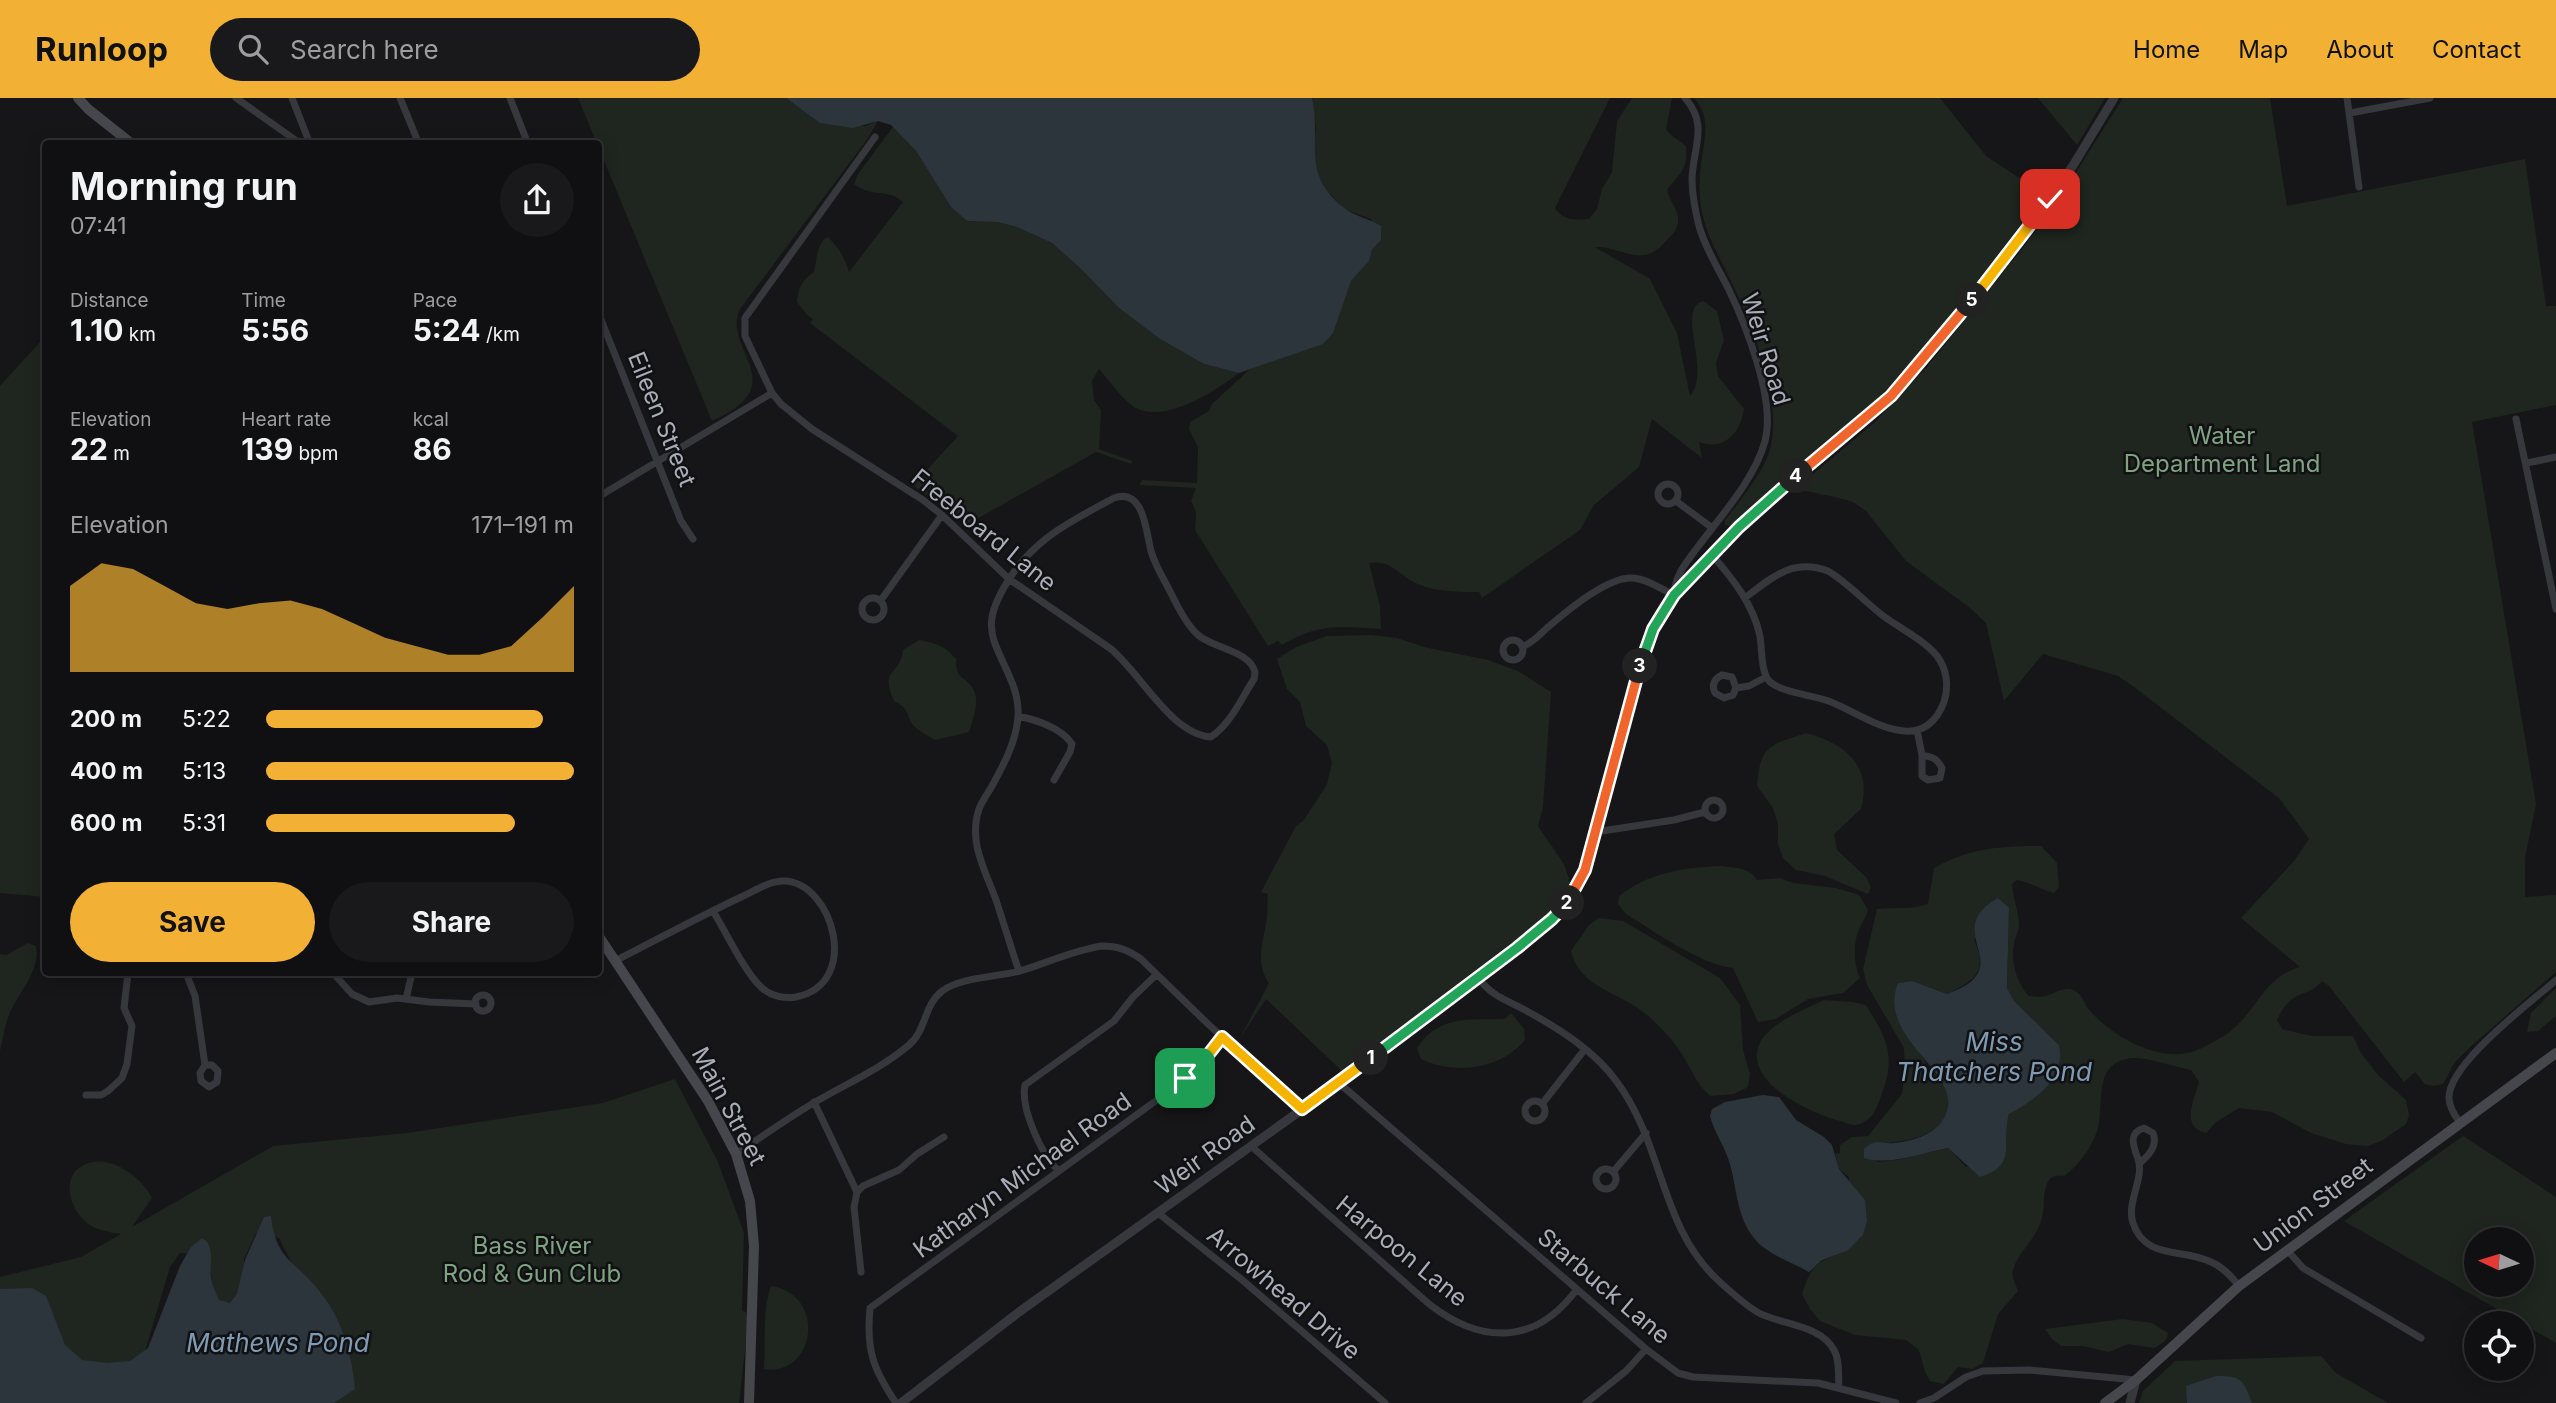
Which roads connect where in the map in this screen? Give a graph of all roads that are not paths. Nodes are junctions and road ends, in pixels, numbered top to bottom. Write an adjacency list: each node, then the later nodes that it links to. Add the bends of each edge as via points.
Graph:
1 (78, 98): 12 (main road)
2 (236, 98): 13 (street)
3 (292, 98): 14 (street)
4 (400, 98): 15 (street)
5 (510, 98): 16 (street)
6 (1685, 98): 27 (street, Weir Road, via 1699,123 1692,178 1699,227 1742,320 1768,415 1762,453)
7 (2114, 98): 29 (street, Weir Road, via 2050,199 1916,369)
8 (2347, 98): 10 (street)
9 (2430, 98): 10 (street)
10 (2350, 114): 17 (street)
11 (876, 137): 19 (street, Freeboard Lane, via 746,315 745,336)
12 (127, 140)
13 (295, 140)
14 (308, 140)
15 (417, 140)
16 (526, 140)
17 (2359, 187)
18 (602, 322): 22 (street, Eileen Street)
19 (772, 393): 22 (street); 26 (street, Freeboard Lane, via 812,429)
20 (2516, 419): 23 (street)
21 (2556, 457): 23 (street)
22 (659, 463): 24 (street); 28 (street, Eileen Street, via 681,521)
23 (2527, 463): 34 (street)
24 (602, 495)
25 (1676, 501): 27 (street)
26 (942, 515): 30 (street, Freeboard Lane); 33 (street)
27 (1711, 527): 31 (street, Weir Road, via 1678,576)
28 (693, 539)
29 (1712, 555): 31 (street, Weir Road); 32 (street)
30 (1009, 579): 30 (street, Freeboard Lane, via 1017,565 1052,533 1114,498 1129,497 1139,506 1155,562 1184,617 1198,635 1247,658 1254,667 1254,679 1230,720 1211,737 1200,736 1157,701 1123,658); 38 (street, via 994,606 991,629 1014,688)
31 (1674, 595): 35 (street, via 1642,580 1614,581); 43 (street, Weir Road, via 1647,646)
32 (1745, 598): 36 (street, via 1759,635); 39 (street, via 1783,572 1801,566 1820,568 1843,581 1942,663 1946,680 1943,704 1932,720)
33 (881, 600)
34 (2556, 610)
35 (1522, 647)
36 (1766, 677): 37 (street); 39 (street, via 1781,688 1824,699 1882,727)
37 (1736, 688)
38 (1018, 716): 41 (street, via 1040,721 1072,744); 47 (street, via 1008,757 979,808 975,844)
39 (1917, 730): 40 (street)
40 (1922, 755)
41 (1054, 780)
42 (1705, 812): 43 (street)
43 (1595, 832): 53 (street, Weir Road, via 1585,870 1568,902)
44 (713, 911): 44 (street, via 757,982 772,994 805,994 821,984 831,970 836,952 833,934 820,905 801,885 771,883); 46 (street)
45 (602, 942): 46 (main road, Main Street)
46 (615, 961): 70 (main road, Main Street, via 708,1101)
47 (1018, 971): 48 (street, via 1115,946 1133,954); 63 (street, via 942,992 910,1045)
48 (1156, 975): 57 (street); 72 (street, via 1114,1021 1025,1085 1026,1108 1048,1161)
49 (128, 976): 62 (street, via 124,1007 132,1026 127,1064 122,1078 108,1091)
50 (187, 976): 60 (street, via 195,996)
51 (335, 976): 55 (street, via 358,998 369,1002)
52 (411, 976): 55 (street)
53 (1478, 978): 58 (street, via 1489,992); 61 (street, Weir Road)
54 (2556, 980): 66 (street, via 2462,1067 2449,1091)
55 (406, 999): 56 (street)
56 (476, 1003)
57 (1222, 1037): 65 (street); 72 (street, Katharyn Michael Road, via 1179,1084)
58 (1585, 1049): 64 (street); 67 (street, via 1615,1079)
59 (2556, 1053): 66 (main road, Union Street)
60 (205, 1065)
61 (1339, 1083): 65 (street, Weir Road); 79 (street, Starbuck Lane)
62 (86, 1095)
63 (814, 1102): 70 (street); 74 (street)
64 (1542, 1104)
65 (1302, 1109): 69 (street, Weir Road)
66 (2460, 1123): 76 (main road, Union Street)
67 (1646, 1132): 73 (street); 83 (street, via 1677,1226 1698,1260 1757,1311 1828,1342 1837,1357)
68 (944, 1137): 74 (street, via 899,1170)
69 (1251, 1146): 75 (street, Weir Road); 79 (street, Harpoon Lane, via 1450,1320 1489,1333 1524,1330 1559,1311)
70 (736, 1154): 84 (main road, Main Street, via 750,1200 754,1246)
71 (2140, 1163): 71 (street, via 2133,1136 2144,1128 2155,1138 2152,1151); 78 (street, via 2131,1213 2143,1240 2157,1250 2210,1261)
72 (1059, 1171): 85 (street, Katharyn Michael Road, via 870,1308 870,1352 879,1376)
73 (1613, 1172)
74 (857, 1192): 77 (street, via 854,1207)
75 (1158, 1213): 85 (street, Weir Road); 86 (street, Arrowhead Drive)
76 (2288, 1251): 78 (main road, Union Street); 80 (street, via 2303,1268)
77 (861, 1272)
78 (2239, 1286): 82 (main road, Union Street)
79 (1577, 1289): 81 (street, Starbuck Lane)
80 (2421, 1338)
81 (1646, 1349): 83 (street, Starbuck Lane, via 1678,1373 1693,1377); 87 (street)
82 (2136, 1380): 89 (street, via 2029,1370 1983,1371); 90 (main road, Union Street); 91 (street)
83 (1839, 1387): 88 (street, Starbuck Lane)
84 (749, 1403)
85 (898, 1403)
86 (1385, 1403)
87 (1586, 1403)
88 (1896, 1403)
89 (1920, 1403)
90 (2105, 1403)
91 (2130, 1403)

